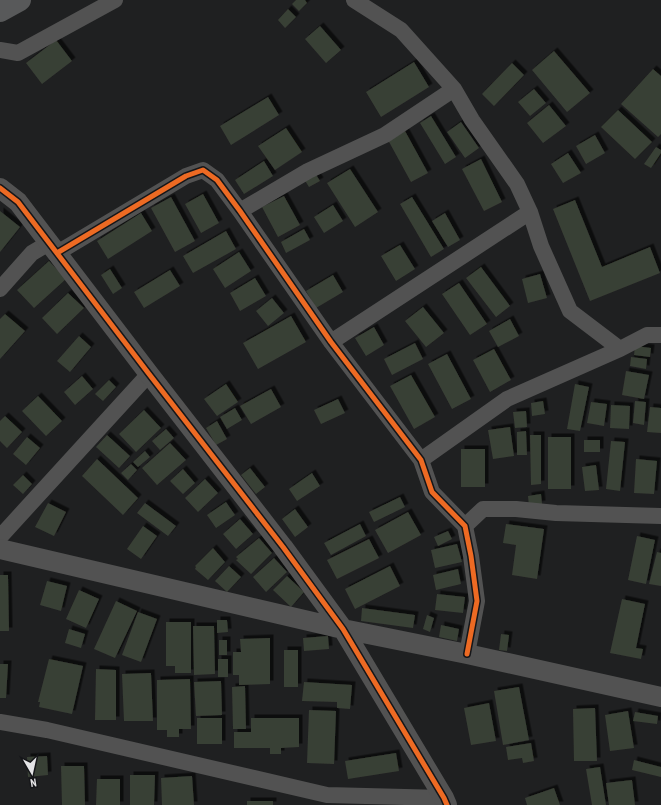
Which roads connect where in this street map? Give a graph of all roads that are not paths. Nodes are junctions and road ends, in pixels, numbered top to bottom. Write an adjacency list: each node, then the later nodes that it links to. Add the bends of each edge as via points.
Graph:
1 (20, 0): 4 (highway)
2 (115, 0): 5 (street, via 18,54)
3 (354, 0): 6 (street, via 401,30)
4 (0, 11)
5 (0, 50)
6 (454, 89): 8 (street, via 385,135 308,171); 9 (street, via 472,120 517,184)
7 (0, 188): 10 (street, via 18,202)
8 (240, 211): 10 (street, via 218,180 203,170 186,176); 13 (street)
9 (530, 212): 13 (street); 14 (street, via 541,246 570,311)
10 (53, 248): 11 (street, via 32,253); 15 (street)
11 (0, 289)
12 (661, 335): 14 (street, via 647,335)
13 (330, 342): 16 (street)
14 (620, 349): 16 (street, via 507,399)
15 (149, 374): 19 (street); 21 (street)
16 (421, 460): 18 (street, via 432,492)
17 (661, 516): 18 (street, via 483,509)
18 (465, 526): 22 (street, via 477,601)
19 (0, 537)
20 (0, 549): 21 (street)
21 (343, 629): 22 (street); 25 (street)
22 (467, 654): 23 (street)
23 (661, 697)
24 (0, 722): 25 (street, via 46,730 327,795)
25 (446, 802)

